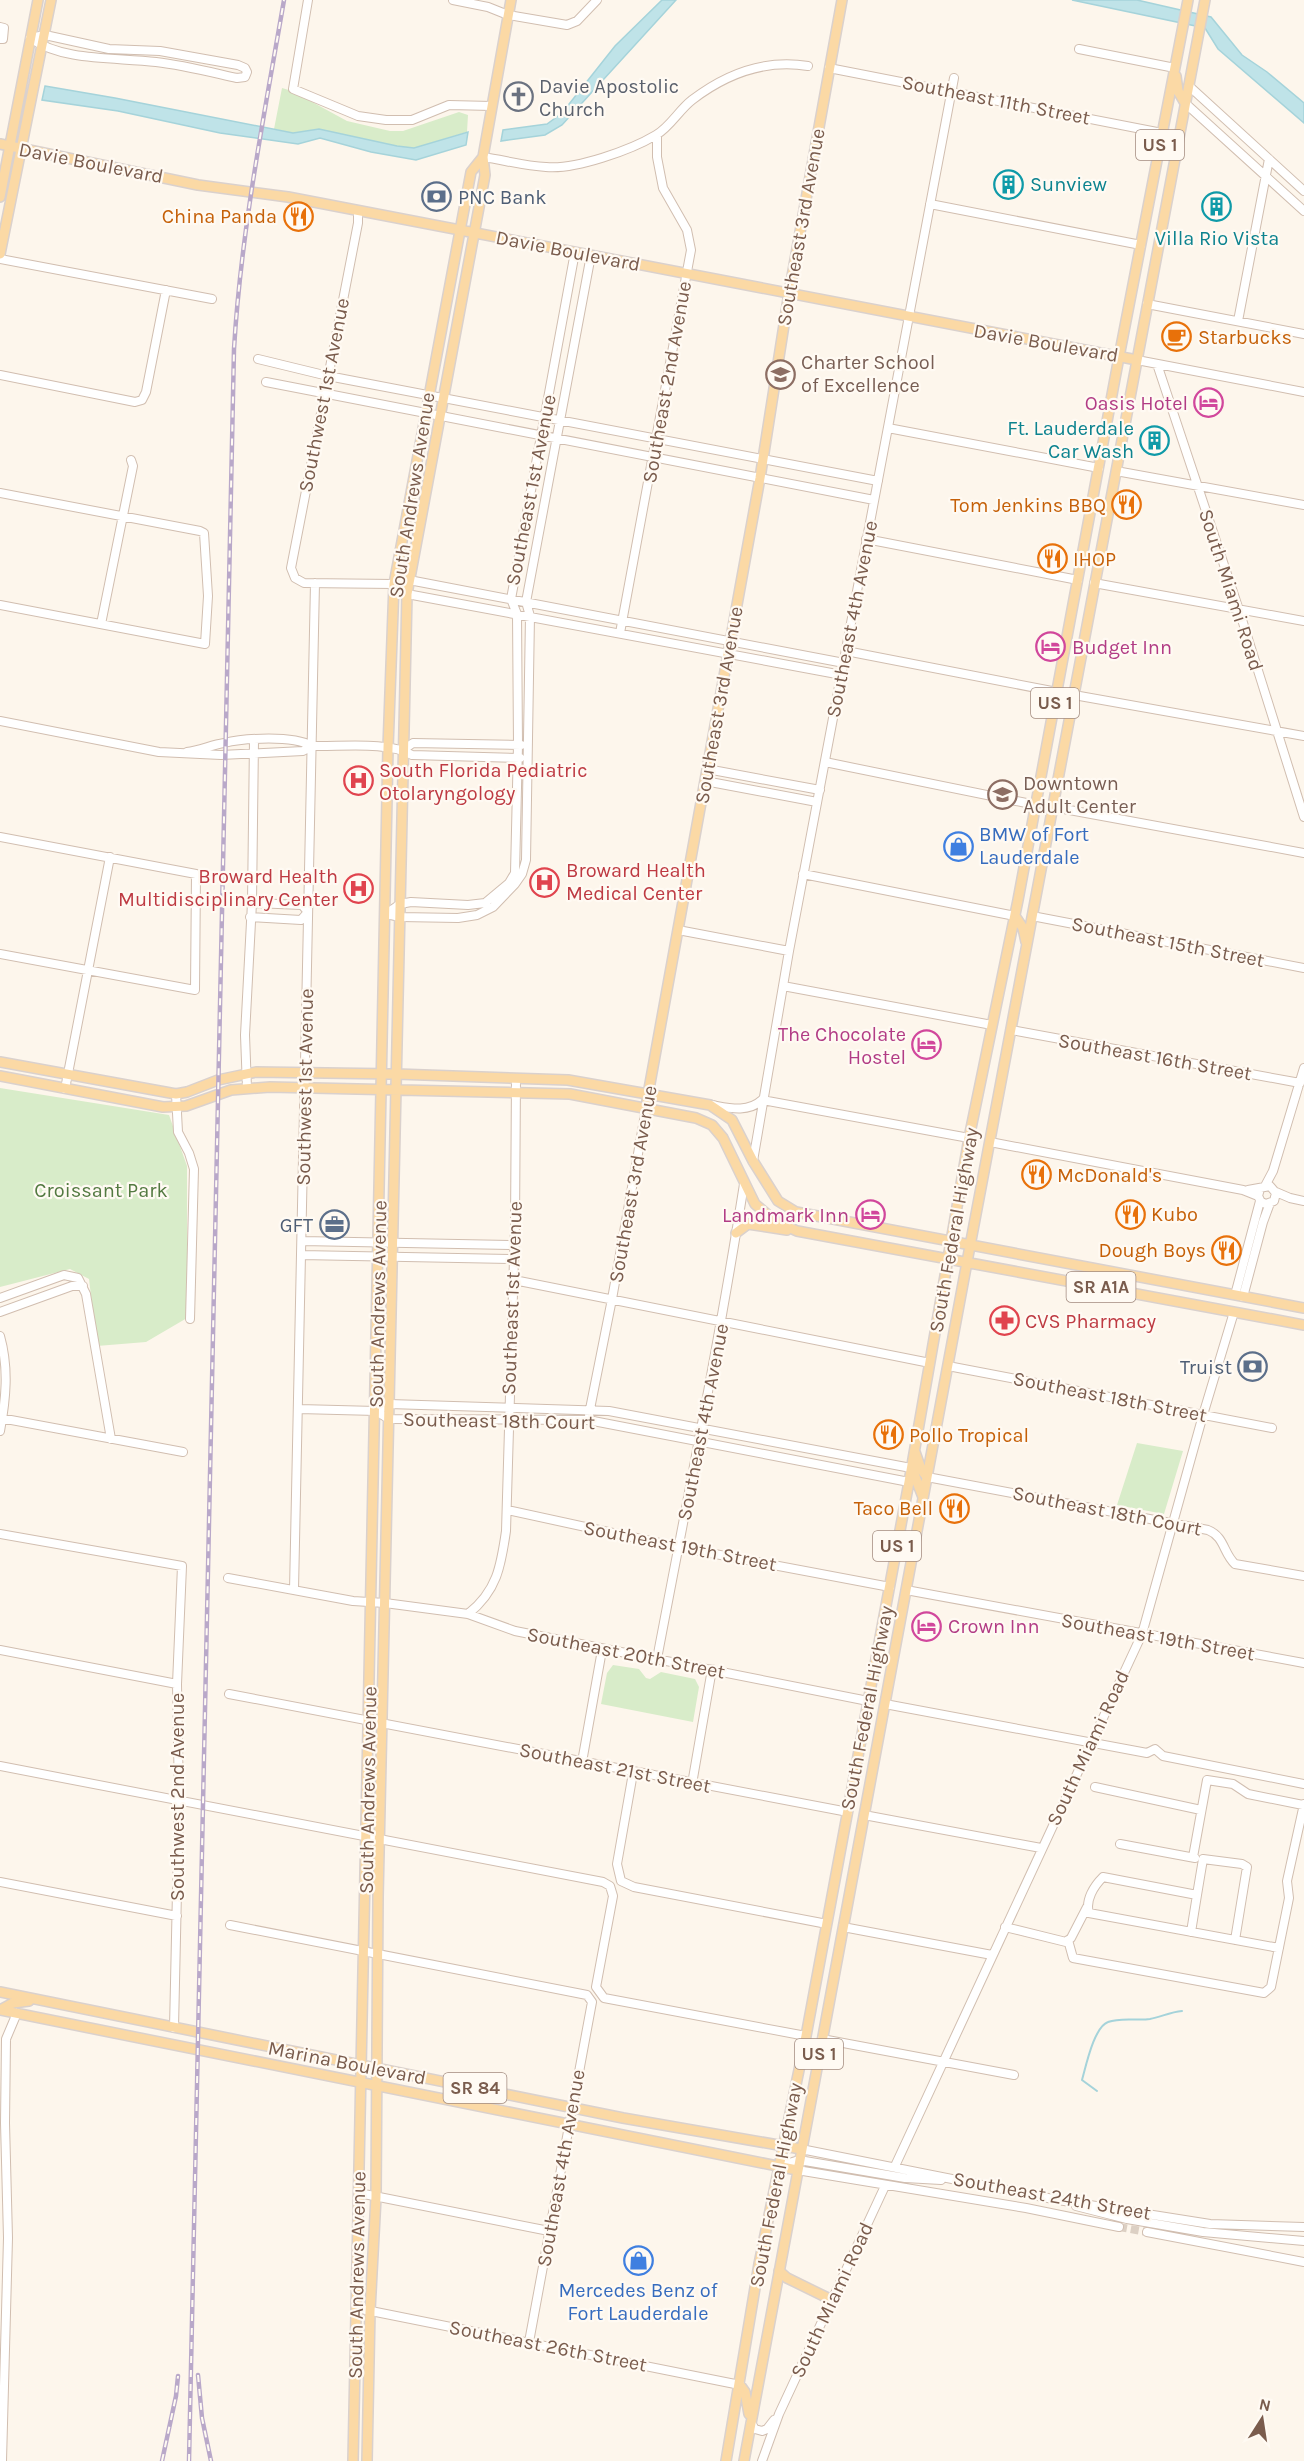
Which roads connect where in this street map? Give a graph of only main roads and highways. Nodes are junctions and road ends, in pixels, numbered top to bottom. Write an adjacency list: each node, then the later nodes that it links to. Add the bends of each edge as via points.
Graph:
1 (38, 0): 10 (main road)
2 (51, 0): 11 (main road)
3 (511, 0): 12 (main road, South Andrews Avenue)
4 (842, 0): 18 (main road, Southeast 3rd Avenue)
5 (1188, 2): 7 (main road, South Federal Highway / US 1)
6 (1204, 4): 8 (main road, US 1)
7 (1175, 68): 8 (main road, via 1178,91); 9 (main road, South Federal Highway / US 1)
8 (1185, 103): 13 (main road, US 1)
9 (1162, 132): 13 (main road); 19 (main road, South Federal Highway / US 1)
10 (5, 146): 11 (main road, Davie Boulevard); 14 (main road)
11 (22, 150): 15 (main road, Davie Boulevard); 17 (main road)
12 (483, 157): 15 (main road, South Andrews Avenue, via 471,172); 16 (main road, South Andrews Avenue, via 484,175)
13 (1175, 158): 20 (main road, South Federal Highway / US 1)
14 (0, 196)
15 (461, 230): 16 (main road, Davie Boulevard); 30 (main road, South Andrews Avenue, via 394,584)
16 (474, 233): 18 (main road, Davie Boulevard); 31 (main road, South Andrews Avenue, via 407,594)
17 (0, 256)
18 (789, 293): 19 (main road, Davie Boulevard); 35 (main road, Southeast 3rd Avenue, via 760,478)
19 (1119, 357): 20 (main road, Davie Boulevard); 21 (main road, South Federal Highway / US 1)
20 (1137, 360): 23 (main road, South Federal Highway / US 1)
21 (1082, 555): 22 (main road, South Federal Highway / US 1); 23 (main road)
22 (1078, 580): 24 (main road); 25 (main road, South Federal Highway / US 1)
23 (1095, 583): 24 (main road, South Federal Highway / US 1)
24 (1091, 604): 27 (main road, South Federal Highway / US 1)
25 (1018, 900): 26 (main road, South Federal Highway / US 1); 27 (main road)
26 (1015, 916): 28 (main road); 41 (main road, South Federal Highway / US 1)
27 (1032, 916): 28 (main road, South Federal Highway / US 1)
28 (1027, 944): 42 (main road, South Federal Highway / US 1)
29 (0, 1062): 30 (main road, via 176,1094 245,1074)
30 (383, 1074): 31 (main road); 33 (main road, South Andrews Avenue)
31 (396, 1074): 34 (main road, South Andrews Avenue); 35 (main road, via 568,1080)
32 (0, 1076): 33 (main road, via 163,1107 186,1106 218,1093 247,1088)
33 (383, 1090): 34 (main road); 66 (main road, South Andrews Avenue)
34 (395, 1090): 36 (main road, via 577,1095); 67 (main road, South Andrews Avenue)
35 (648, 1095): 36 (main road, Southeast 3rd Avenue); 37 (main road, via 710,1105 732,1120 778,1201 788,1209)
36 (646, 1109): 38 (main road, via 696,1118 712,1125 723,1138 755,1204 775,1221)
37 (858, 1225): 40 (main road); 41 (main road)
38 (797, 1231): 39 (main road, via 748,1224); 40 (main road)
39 (736, 1233)
40 (854, 1242): 43 (main road)
41 (951, 1243): 42 (main road, SR A1A); 43 (main road, South Federal Highway / US 1)
42 (970, 1246): 44 (main road, South Federal Highway / US 1); 45 (main road, SR A1A)
43 (948, 1259): 44 (main road, SR A1A); 49 (main road, South Federal Highway / US 1)
44 (967, 1262): 47 (main road, SR A1A); 51 (main road, South Federal Highway / US 1)
45 (1262, 1300): 46 (main road, SR A1A); 47 (main road)
46 (1304, 1308)
47 (1234, 1312): 48 (main road, SR A1A)
48 (1304, 1325)
49 (915, 1450): 50 (main road, South Federal Highway / US 1); 51 (main road)
50 (911, 1468): 52 (main road); 53 (main road, South Federal Highway / US 1)
51 (927, 1477): 52 (main road, South Federal Highway / US 1)
52 (923, 1497): 55 (main road, South Federal Highway / US 1)
53 (873, 1675): 54 (main road, South Federal Highway / US 1); 55 (main road)
54 (868, 1701): 56 (main road); 57 (main road, South Federal Highway / US 1)
55 (885, 1704): 56 (main road, South Federal Highway / US 1)
56 (881, 1723): 59 (main road, South Federal Highway / US 1)
57 (830, 1906): 58 (main road, South Federal Highway / US 1); 59 (main road)
58 (827, 1924): 60 (main road); 70 (main road, South Federal Highway / US 1)
59 (843, 1927): 60 (main road, South Federal Highway / US 1)
60 (839, 1946): 71 (main road, South Federal Highway / US 1)
61 (0, 1992): 62 (main road, Marina Boulevard / SR 84)
62 (41, 2001): 63 (main road, via 13,2003); 64 (main road, Marina Boulevard / SR 84)
63 (0, 2010): 65 (main road, Marina Boulevard / SR 84)
64 (174, 2028): 65 (main road, via 165,2038); 66 (main road, Marina Boulevard / SR 84)
65 (155, 2041): 68 (main road, Marina Boulevard / SR 84)
66 (360, 2065): 67 (main road, Marina Boulevard / SR 84); 68 (main road, South Andrews Avenue)
67 (377, 2068): 69 (main road, South Andrews Avenue); 70 (main road, Marina Boulevard / SR 84)
68 (361, 2082): 69 (main road, Marina Boulevard / SR 84); 78 (main road, South Andrews Avenue)
69 (375, 2084): 73 (main road, Marina Boulevard / SR 84); 79 (main road, South Andrews Avenue, via 376,2197)
70 (782, 2146): 71 (main road, Marina Boulevard / SR 84); 73 (main road, South Federal Highway / US 1)
71 (801, 2150): 72 (main road, South Federal Highway / US 1)
72 (798, 2165): 73 (main road, Marina Boulevard / SR 84); 74 (main road, South Federal Highway / US 1)
73 (777, 2167): 76 (main road, South Federal Highway / US 1)
74 (779, 2271): 75 (main road); 77 (main road, South Federal Highway / US 1)
75 (832, 2300)
76 (740, 2385): 77 (main road); 80 (main road, South Federal Highway / US 1)
77 (751, 2423): 81 (main road, South Federal Highway / US 1)
78 (353, 2461)
79 (366, 2461)
80 (726, 2461)
81 (744, 2461)

